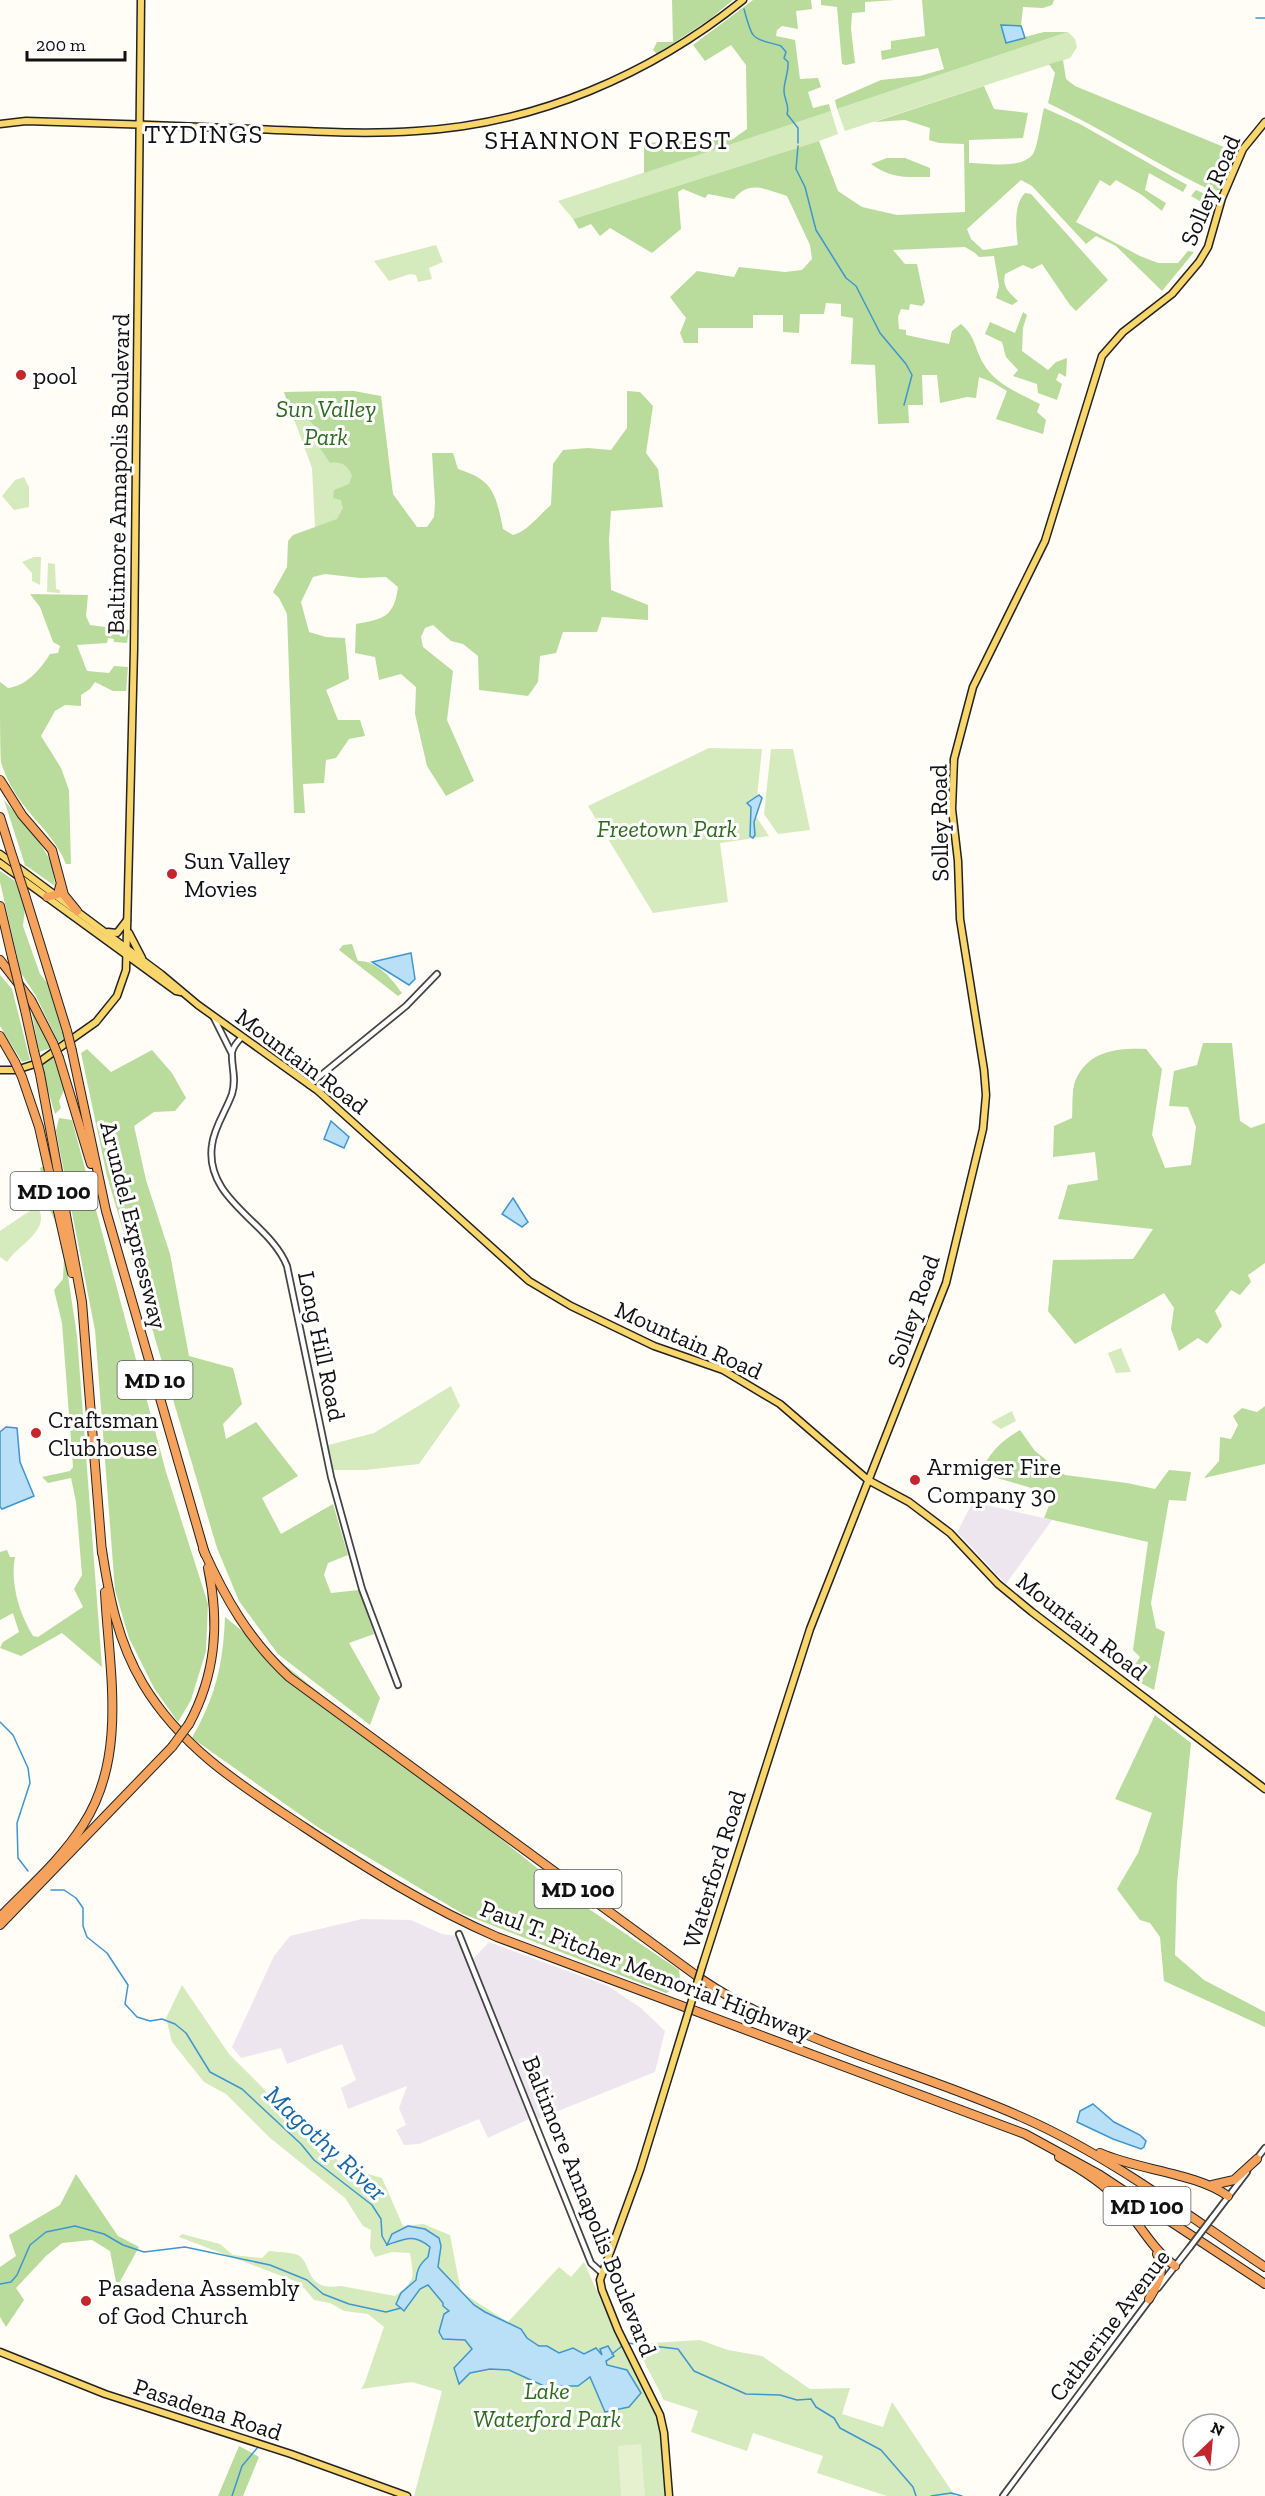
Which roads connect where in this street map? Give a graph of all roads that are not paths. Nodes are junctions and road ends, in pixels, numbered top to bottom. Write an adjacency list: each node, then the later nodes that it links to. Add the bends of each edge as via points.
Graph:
1 (141, 0): 5 (main road, Baltimore Annapolis Boulevard)
2 (743, 0): 5 (main road, via 685,43 633,72 573,98 488,122 374,133)
3 (1265, 122): 31 (main road, Solley Road, via 1243,149 1221,198 1208,248 1199,262 1172,294 1123,332 1102,356 1045,541 971,692 954,759 952,809 960,919 984,1070 984,1117 946,1284)
4 (0, 124): 5 (main road, via 26,121)
5 (140, 125): 15 (main road, Baltimore Annapolis Boulevard)
6 (0, 780): 10 (highway, via 17,808 52,850)
7 (0, 817): 29 (highway, Arundel Expressway / MD 10, bridge, via 67,1031)
8 (0, 854): 11 (main road, Mountain Road)
9 (0, 863): 12 (main road, Mountain Road)
10 (60, 884): 11 (highway); 14 (highway)
11 (56, 896): 12 (highway); 14 (main road, Mountain Road)
12 (47, 897): 18 (main road, Mountain Road)
13 (0, 906): 30 (highway, MD 10, bridge, via 40,1074)
14 (77, 911): 16 (main road, Mountain Road)
15 (128, 917): 16 (main road, via 117,933); 17 (main road, Baltimore Annapolis Boulevard)
16 (101, 929): 18 (main road, Mountain Road)
17 (128, 929): 18 (main road, Baltimore Annapolis Boulevard); 20 (main road)
18 (127, 952): 20 (main road, Mountain Road); 21 (main road, Baltimore Annapolis Boulevard)
19 (0, 960): 29 (highway, MD 100, bridge, via 31,1000 53,1043)
20 (143, 963): 21 (main road); 23 (main road, Mountain Road)
21 (126, 970): 27 (main road, Baltimore Annapolis Boulevard, via 117,996 96,1022 38,1062 16,1070)
22 (437, 974): 28 (street, via 406,1006)
23 (213, 1016): 25 (main road, Mountain Road); 26 (street)
24 (0, 1036): 30 (highway, MD 100, bridge, via 22,1077 39,1127)
25 (242, 1037): 26 (street); 28 (main road, Mountain Road)
26 (232, 1055): 34 (street, Long Hill Road, via 234,1081 212,1144 214,1170 221,1188 273,1242 287,1266 329,1470 362,1589)
27 (0, 1070)
28 (309, 1085): 31 (main road, Mountain Road, via 547,1294 654,1346 723,1370 756,1388 792,1413)
29 (106, 1211): 32 (highway, Arundel Expressway / MD 10)
30 (81, 1307): 33 (highway, MD 10)
31 (868, 1480): 35 (main road, Mountain Road, via 909,1502 950,1533 998,1584 1032,1612); 48 (main road, Waterford Road, bridge, via 787,1695 640,2169)
32 (203, 1549): 37 (highway, Arundel Expressway / MD 10, bridge, via 216,1612 215,1642 209,1676 189,1724 172,1747); 39 (highway, Paul T. Pitcher Memorial Highway / MD 100, via 246,1630 289,1677 709,1984 792,2030)
33 (102, 1550): 36 (highway, MD 10, via 112,1719 107,1771 97,1800 76,1836); 40 (highway, Paul T. Pitcher Memorial Highway / MD 100, via 122,1641 142,1682 169,1722 214,1766 355,1861 427,1904 497,1937)
34 (398, 1685)
35 (1265, 1789)
36 (0, 1917)
37 (0, 1925)
38 (459, 1934): 48 (street, Baltimore Annapolis Boulevard, via 587,2253)
39 (1044, 2127): 43 (highway, via 1112,2158); 47 (highway, Paul T. Pitcher Memorial Highway / MD 100, via 1108,2163)
40 (1025, 2134): 45 (highway, via 1105,2188); 49 (highway, Paul T. Pitcher Memorial Highway / MD 100, via 1100,2175)
41 (1265, 2148): 42 (street, Catherine Avenue)
42 (1257, 2158): 43 (highway, via 1234,2180); 44 (street, Catherine Avenue)
43 (1210, 2185): 44 (highway)
44 (1228, 2196): 46 (street, Catherine Avenue, bridge)
45 (1149, 2240): 46 (highway); 50 (highway, via 1161,2269)
46 (1175, 2266): 50 (street, Catherine Avenue)
47 (1265, 2267)
48 (602, 2272): 53 (main road, Baltimore Annapolis Boulevard, via 601,2287 618,2330 662,2419)
49 (1265, 2284)
50 (1149, 2300): 54 (street, Catherine Avenue)
51 (0, 2352): 52 (main road, Pasadena Road, via 105,2394)
52 (407, 2496)
53 (669, 2496)
54 (1003, 2496)

